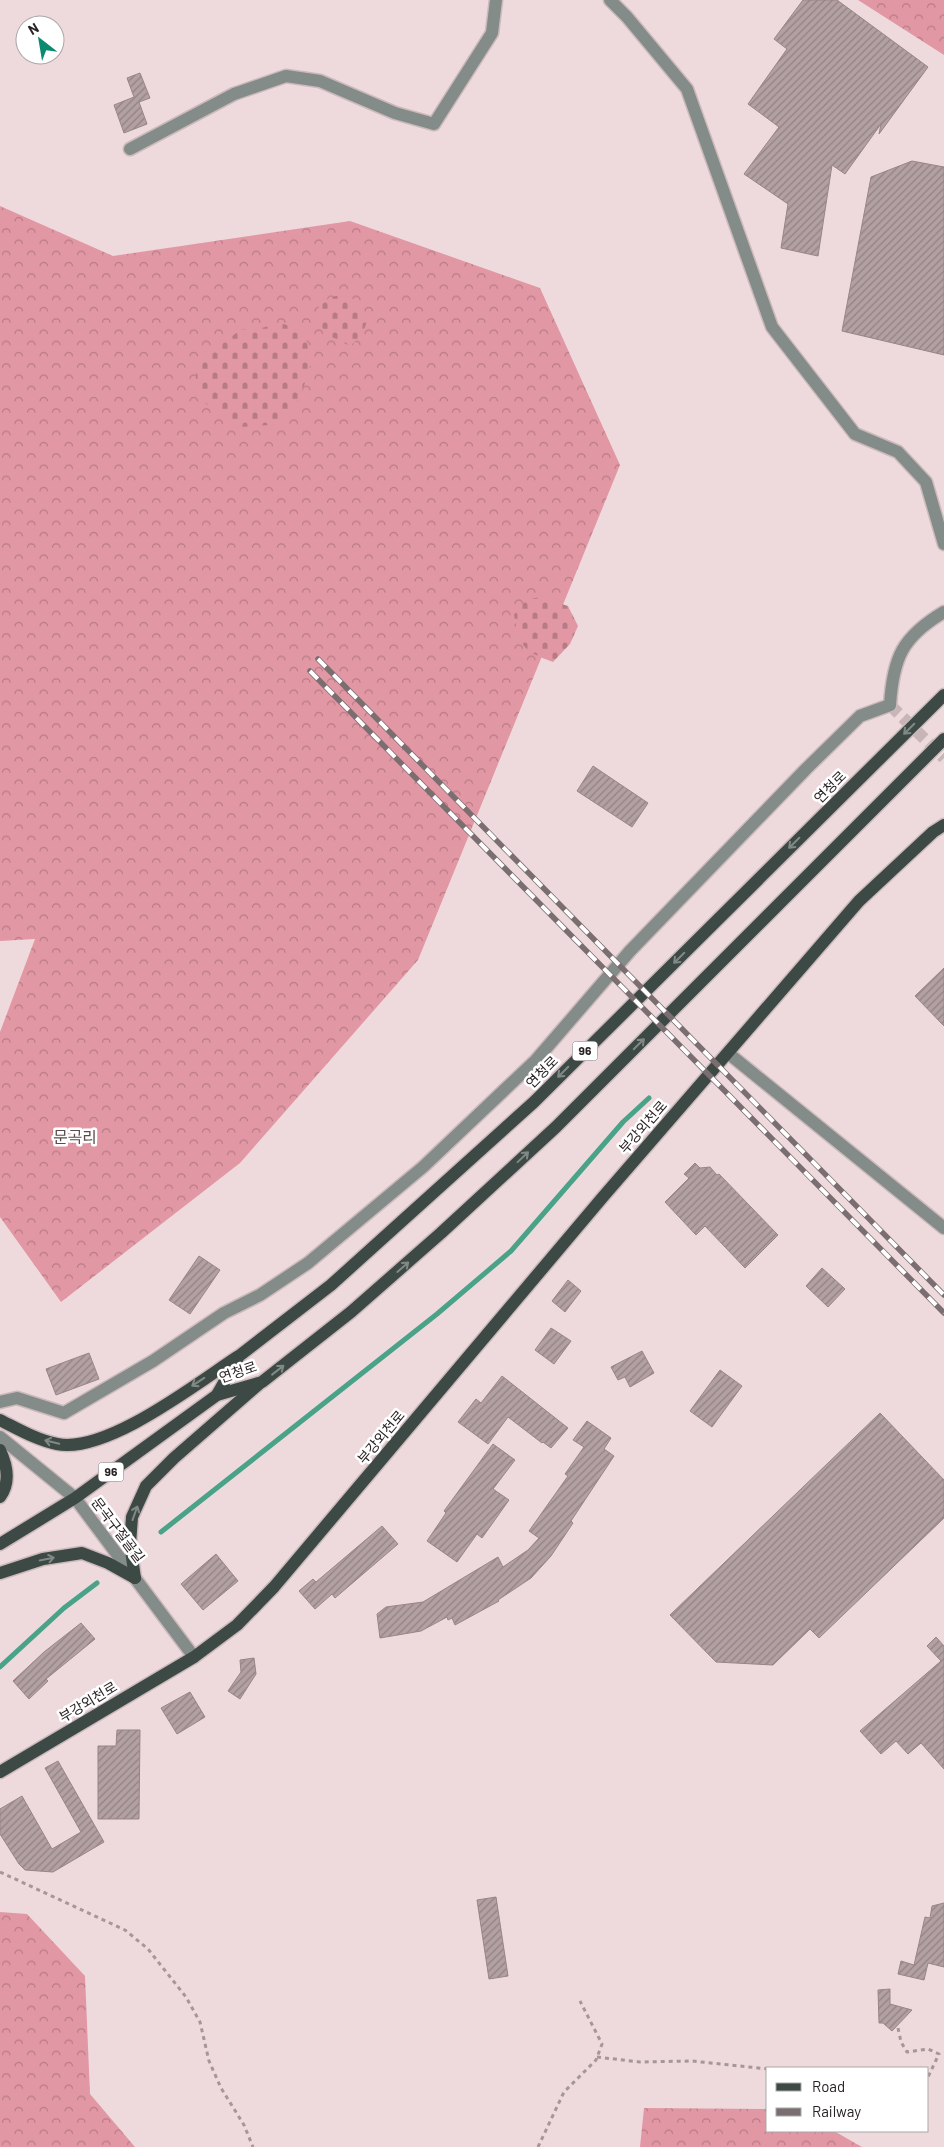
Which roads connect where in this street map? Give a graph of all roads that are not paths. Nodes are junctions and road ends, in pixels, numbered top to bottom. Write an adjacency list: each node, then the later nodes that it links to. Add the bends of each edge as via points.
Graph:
1 (496, 0): 3 (street, via 492,33 434,124 395,113 320,81 286,76 234,94)
2 (610, 0): 4 (street, via 687,89 772,327 855,434 898,452 926,482)
3 (130, 149)
4 (944, 544)
5 (944, 612): 14 (street, via 927,623 902,648 892,676 890,705 860,716 806,769 630,951 536,1060 423,1167 308,1263 260,1296 224,1313 153,1361 64,1413 17,1398)
6 (944, 695): 11 (main road, 연청로 / 96, one-way to 11, via 534,1102 331,1285)
7 (944, 738): 12 (main road, 연청로 / 96, one-way to 7, via 351,1312 556,1127)
8 (944, 825): 9 (main road, 부강외천로, via 859,901)
9 (728, 1053): 10 (street); 23 (main road, 부강외천로, via 274,1587 237,1625)
10 (944, 1228)
11 (239, 1356): 13 (main road, 연청로 / 96); 15 (main road, one-way to 15, via 162,1407 109,1436 82,1444 58,1445)
12 (262, 1382): 13 (main road, 연청로 / 96); 22 (main road, one-way to 12, via 130,1544 132,1517 146,1486)
13 (217, 1395): 19 (main road, 연청로 / 96)
14 (0, 1402)
15 (0, 1420)
16 (0, 1437): 19 (street, 문곡구절골길)
17 (0, 1450): 18 (main road, via 7,1467 5,1490)
18 (0, 1497)
19 (75, 1498): 20 (main road, 연청로 / 96); 22 (street, 문곡구절골길)
20 (0, 1544)
21 (0, 1573): 22 (main road, one-way to 22, via 43,1559 82,1553 108,1562)
22 (135, 1578): 23 (street, 문곡구절골길)
23 (194, 1657): 24 (main road, 부강외천로)
24 (0, 1772)

